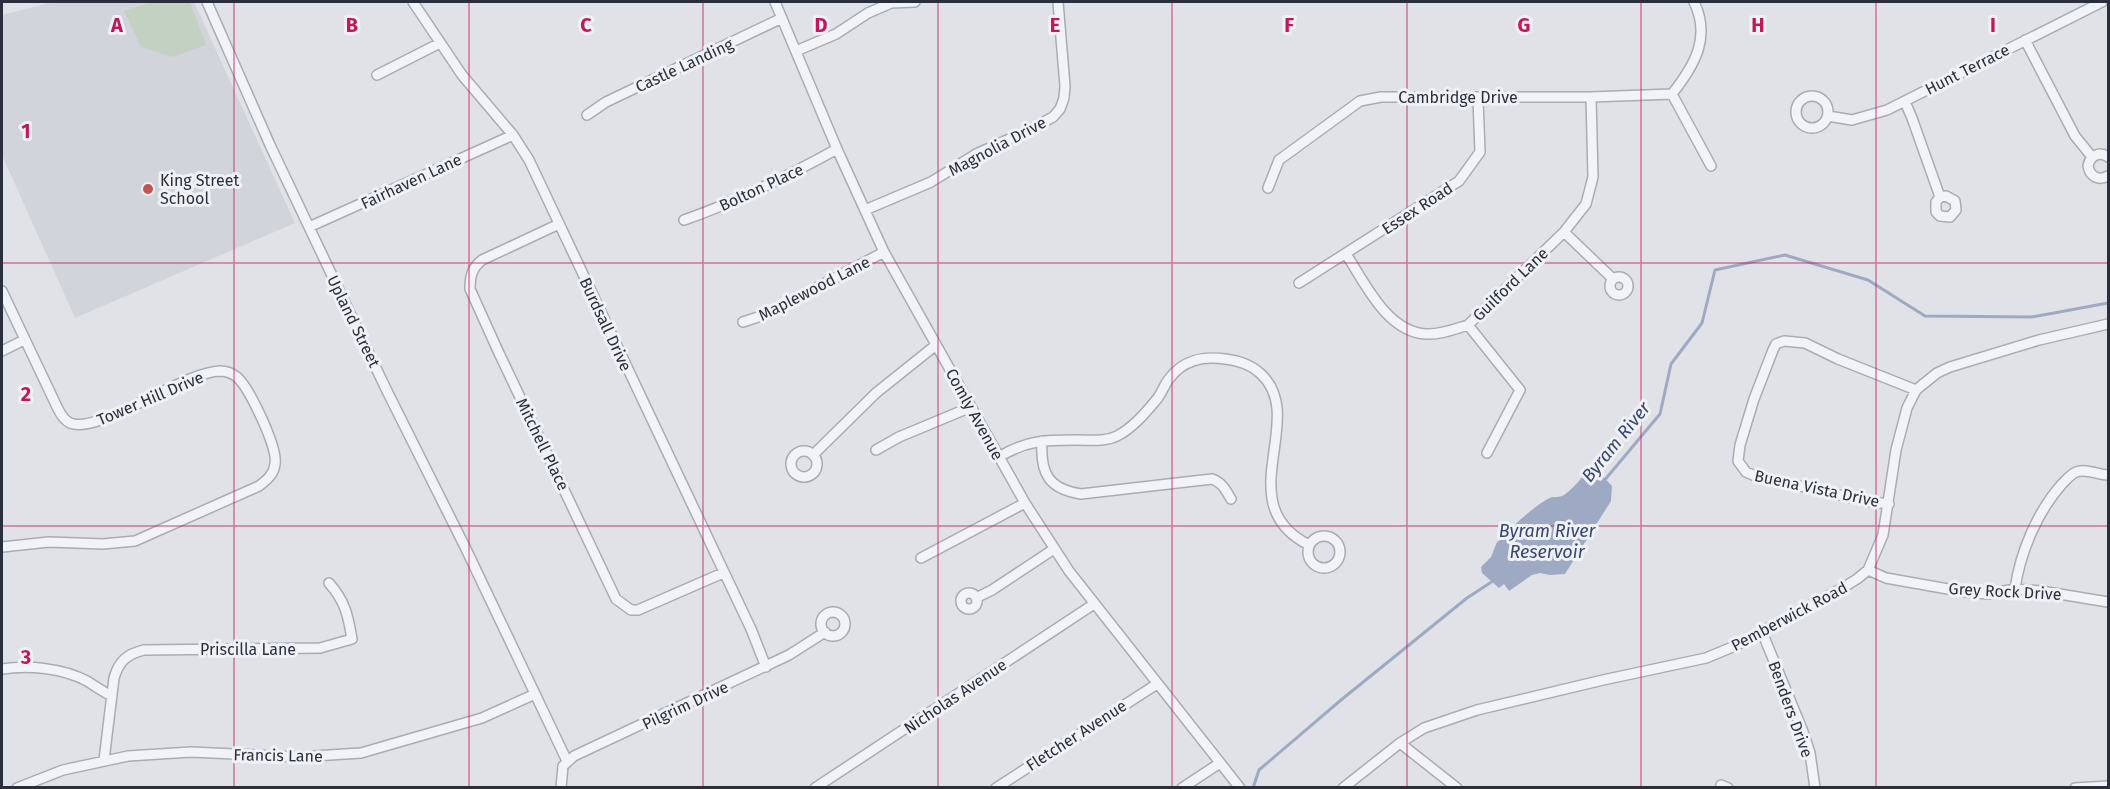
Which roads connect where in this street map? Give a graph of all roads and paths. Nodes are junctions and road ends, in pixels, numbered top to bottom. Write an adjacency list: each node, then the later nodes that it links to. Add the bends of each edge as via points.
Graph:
1 (207, 2): 30 (street, Upland Street)
2 (413, 2): 10 (street, Burdsall Drive)
3 (775, 2): 8 (street, Comly Avenue)
4 (915, 2): 11 (street, via 891,3 876,9 836,34)
5 (1058, 2): 27 (street, Magnolia Drive, via 1065,86 1060,109 1053,117 976,154 931,182)
6 (1694, 2): 13 (street, via 1699,13 1701,46)
7 (2102, 2): 9 (street, Hunt Terrace)
8 (782, 18): 11 (street, Comly Avenue); 17 (street, Castle Landing, via 606,102)
9 (2025, 40): 16 (street, Hunt Terrace); 21 (street, via 2075,136)
10 (440, 44): 12 (street); 19 (street, Burdsall Drive)
11 (796, 51): 20 (street, Comly Avenue)
12 (377, 75)
13 (1672, 94): 14 (street, Cambridge Drive); 23 (street)
14 (1591, 97): 15 (street, Cambridge Drive); 31 (street, Guilford Lane, via 1593,177 1586,204)
15 (1478, 98): 25 (street, Cambridge Drive, via 1381,97 1360,101 1279,160); 33 (street, Essex Road, via 1480,152 1459,181)
16 (1905, 102): 18 (street, Hunt Terrace, via 1863,118); 26 (street)
17 (587, 115)
18 (1828, 116)
19 (513, 135): 29 (street, Burdsall Drive); 30 (street, Fairhaven Lane)
20 (837, 149): 27 (street, Comly Avenue); 28 (street, Bolton Place)
21 (2092, 157): 22 (street); 24 (street, via 2088,166 2092,175)
22 (2109, 157)
23 (1711, 166)
24 (2109, 176)
25 (1268, 188)
26 (1940, 197)
27 (865, 210): 32 (street, Comly Avenue)
28 (684, 220)
29 (559, 224): 59 (street, Burdsall Drive); 59 (street, Mitchell Place, via 475,266 470,289 498,351 616,599 631,610 638,610)
30 (309, 228): 70 (street, Upland Street)
31 (1564, 232): 34 (street); 39 (street, Guilford Lane)
32 (884, 252): 37 (street, Maplewood Lane, via 767,314); 41 (street, Comly Avenue)
33 (1346, 254): 35 (street, Essex Road); 39 (street, Guilford Lane, via 1384,311 1402,327 1426,334)
34 (1613, 279)
35 (1299, 283)
36 (2, 291): 40 (street, Tower Hill Drive)
37 (743, 322)
38 (2109, 324): 43 (street, via 1958,364 1937,373)
39 (1468, 325): 47 (street, via 1520,390)
40 (24, 340): 42 (street); 55 (street, Tower Hill Drive, via 64,419 77,424 102,420 204,374 231,373 254,402 274,450 275,466 259,486 135,541)
41 (936, 345): 44 (street, Comly Avenue); 48 (street, via 876,393)
42 (2, 351)
43 (1916, 390): 53 (street, via 1902,422); 53 (street, Buena Vista Drive, via 1805,343 1784,341 1773,350 1740,445 1738,462 1753,475)
44 (971, 407): 46 (street); 49 (street, Comly Avenue)
45 (1042, 441): 49 (street, via 1017,446); 51 (street, via 1042,459 1049,480 1063,490 1081,494 1212,479 1224,487); 54 (street, via 1115,437 1147,410 1182,364 1213,357 1245,363 1270,384 1278,405 1270,471 1275,510 1291,534)
46 (876, 450)
47 (1486, 453)
48 (813, 455)
49 (999, 457): 52 (street, Comly Avenue)
50 (2109, 475): 61 (street, via 2076,472 2054,493 2022,557)
51 (1231, 499)
52 (1025, 503): 56 (street, Comly Avenue); 57 (street)
53 (1888, 504): 58 (street, via 1883,535)
54 (1309, 545)
55 (2, 547)
56 (1054, 549): 62 (street); 64 (street, Comly Avenue)
57 (921, 558)
58 (1868, 570): 61 (street, Grey Rock Drive, via 1886,578 1965,592); 66 (street, Pemberwick Road)
59 (723, 573): 67 (street, Burdsall Drive)
60 (329, 583): 71 (street, Priscilla Lane, via 342,597 352,639 320,648 136,652 117,666)
61 (2015, 590): 63 (street, Grey Rock Drive)
62 (976, 598)
63 (2109, 602)
64 (1094, 604): 69 (street, Comly Avenue); 81 (street, Nicholas Avenue)
65 (825, 632): 67 (street, Pilgrim Drive)
66 (1762, 632): 72 (street, Pemberwick Road, via 1706,658 1477,710 1424,728); 78 (street, Benders Drive, via 1810,753)
67 (766, 667): 74 (street, Pilgrim Drive)
68 (2, 669): 71 (street, via 27,667 68,673)
69 (1157, 684): 75 (street, Comly Avenue); 82 (street, Fletcher Avenue)
70 (535, 694): 73 (street, Francis Lane, via 482,718 361,753 298,757 191,752); 74 (street, Upland Street)
71 (112, 696): 73 (street)
72 (1400, 743): 84 (street, Pemberwick Road); 85 (street)
73 (104, 760): 79 (street, Francis Lane, via 63,770)
74 (567, 762): 80 (street)
75 (1220, 762): 76 (street, Comly Avenue); 83 (street)
76 (1239, 786)
77 (2109, 786): 86 (street)
78 (1811, 787)
79 (17, 788)
80 (561, 788)
81 (815, 788)
82 (996, 788)
83 (1182, 788)
84 (1343, 788)
85 (1457, 788)
86 (2075, 788)

